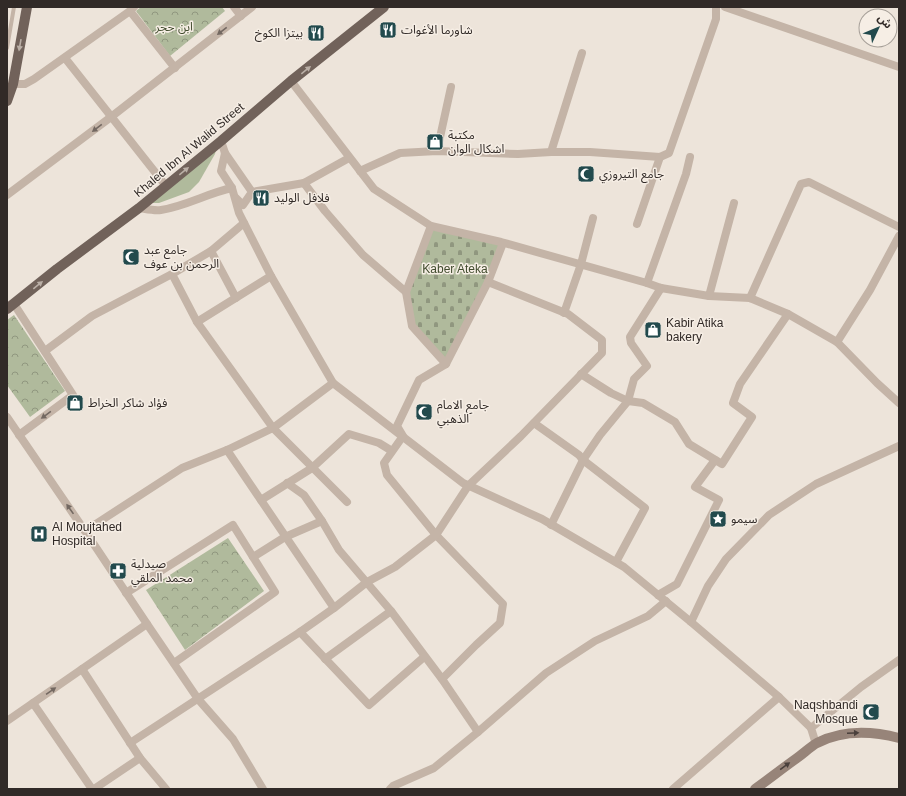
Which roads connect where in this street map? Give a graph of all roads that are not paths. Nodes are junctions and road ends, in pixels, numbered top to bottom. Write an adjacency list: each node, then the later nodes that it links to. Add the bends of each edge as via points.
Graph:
1 (14, 7): 10 (lane)
2 (27, 7): 16 (main road, one-way to 16)
3 (234, 7): 9 (street)
4 (252, 7): 9 (street)
5 (384, 7): 15 (main road, Khaled Ibn Al Walid Street, one-way to 5)
6 (716, 7): 24 (street, via 716,19 669,153)
7 (725, 7): 13 (street)
8 (132, 9): 12 (street); 14 (street)
9 (241, 16): 14 (street, one-way to 14)
10 (7, 48)
11 (582, 53): 22 (street)
12 (65, 58): 16 (street, via 34,80 24,84); 19 (street)
13 (899, 67)
14 (175, 68): 19 (street)
15 (291, 81): 20 (main road, Khaled Ibn Al Walid Street); 26 (street)
16 (13, 84): 18 (main road)
17 (451, 87): 21 (street)
18 (7, 101)
19 (111, 117): 29 (street); 32 (street, one-way to 32)
20 (221, 141): 23 (street); 29 (main road, Khaled Ibn Al Walid Street, one-way to 20)
21 (437, 151): 22 (street, via 518,154); 27 (street, via 400,153)
22 (551, 152): 24 (street)
23 (225, 153): 30 (street, via 221,171); 31 (street)
24 (660, 157): 38 (street)
25 (690, 157): 48 (street)
26 (349, 158): 27 (street); 28 (street)
27 (360, 171): 39 (street, via 374,189)
28 (304, 183): 31 (street); 50 (street, via 363,255)
29 (166, 186): 35 (main road, Khaled Ibn Al Walid Street)
30 (232, 188): 33 (street); 35 (street, via 160,211)
31 (252, 192): 33 (street, via 243,205)
32 (7, 195)
33 (236, 197): 37 (street)
34 (734, 203): 51 (street)
35 (139, 208): 54 (main road, Khaled Ibn Al Walid Street, one-way to 35)
36 (593, 218): 44 (street)
37 (244, 223): 43 (street); 46 (street)
38 (637, 224)
39 (431, 226): 42 (street); 50 (street)
40 (899, 227): 53 (street, via 809,182 801,184)
41 (899, 236): 58 (street, via 870,290)
42 (503, 243): 44 (street); 47 (street)
43 (211, 251): 45 (street); 52 (street)
44 (581, 264): 48 (street); 55 (street)
45 (172, 274): 57 (street); 59 (street, via 92,316)
46 (271, 276): 52 (street); 62 (street)
47 (488, 282): 55 (street); 60 (street)
48 (647, 283): 49 (street)
49 (661, 288): 51 (street); 63 (street, via 630,337 631,343 647,366 634,379)
50 (406, 292): 60 (street, via 412,326)
51 (709, 296): 53 (street)
52 (236, 298): 57 (street)
53 (750, 298): 56 (street)
54 (10, 306): 59 (street)
55 (564, 313): 61 (street, via 602,340 602,353)
56 (788, 314): 58 (street); 74 (street, via 740,384 733,403 752,417 722,464)
57 (197, 322): 67 (street)
58 (837, 342): 64 (street)
59 (45, 352): 68 (street, one-way to 68, via 73,395)
60 (446, 364): 69 (street, via 419,380 397,426)
61 (581, 374): 63 (street); 66 (street)
62 (333, 383): 67 (street); 69 (street)
63 (628, 401): 73 (street); 74 (street, via 643,403 675,422 690,444)
64 (899, 402)
65 (7, 417): 68 (street)
66 (534, 423): 73 (street); 77 (street)
67 (273, 428): 71 (street); 75 (street)
68 (19, 435): 82 (street, one-way to 68)
69 (403, 436): 72 (street); 77 (street)
70 (899, 446): 93 (street, via 816,484 769,516 726,559 708,586)
71 (228, 450): 78 (street); 82 (street, via 182,468)
72 (392, 451): 75 (street, via 379,443 349,434); 83 (street, via 384,463 387,476)
73 (583, 460): 81 (street); 86 (street, via 645,508)
74 (715, 460): 89 (street, via 695,487 719,500 678,584)
75 (312, 468): 76 (street); 79 (street)
76 (287, 484): 78 (street); 80 (street, via 304,495)
77 (468, 486): 81 (street); 83 (street)
78 (260, 500): 84 (street)
79 (347, 502)
80 (322, 521): 84 (street); 87 (street, via 339,550)
81 (551, 525): 86 (street)
82 (85, 531): 88 (street)
83 (436, 535): 87 (street, via 395,567); 101 (street, via 503,604 500,623)
84 (285, 537): 85 (street); 91 (street)
85 (253, 557): 88 (street, via 233,525); 99 (street, via 275,592)
86 (616, 562): 89 (street)
87 (367, 582): 91 (street); 92 (street)
88 (126, 593): 94 (street)
89 (658, 595): 90 (street)
90 (666, 601): 93 (street); 107 (street, via 648,616 595,641 546,673)
91 (334, 608): 95 (street)
92 (390, 612): 96 (street); 97 (street)
93 (691, 622): 102 (street)
94 (147, 624): 99 (street); 100 (street)
95 (300, 632): 97 (street); 103 (street)
96 (424, 657): 97 (street, via 369,705); 101 (street)
97 (325, 658)
98 (899, 660): 106 (street)
99 (174, 663): 103 (street)
100 (82, 669): 104 (street, one-way to 100); 109 (street)
101 (442, 679): 107 (street)
102 (779, 697): 106 (street); 116 (street)
103 (198, 699): 109 (street); 114 (street, via 233,739)
104 (33, 703): 105 (street); 112 (street)
105 (7, 721)
106 (811, 728): 110 (street)
107 (478, 732): 115 (street, via 434,768)
108 (899, 738): 110 (street, one-way to 108, via 846,734 866,733)
109 (130, 743): 111 (street)
110 (816, 744): 117 (street, one-way to 110)
111 (140, 758): 112 (street); 113 (street)
112 (93, 789)
113 (166, 789)
114 (263, 789)
115 (390, 789)
116 (673, 789)
117 (755, 789)

